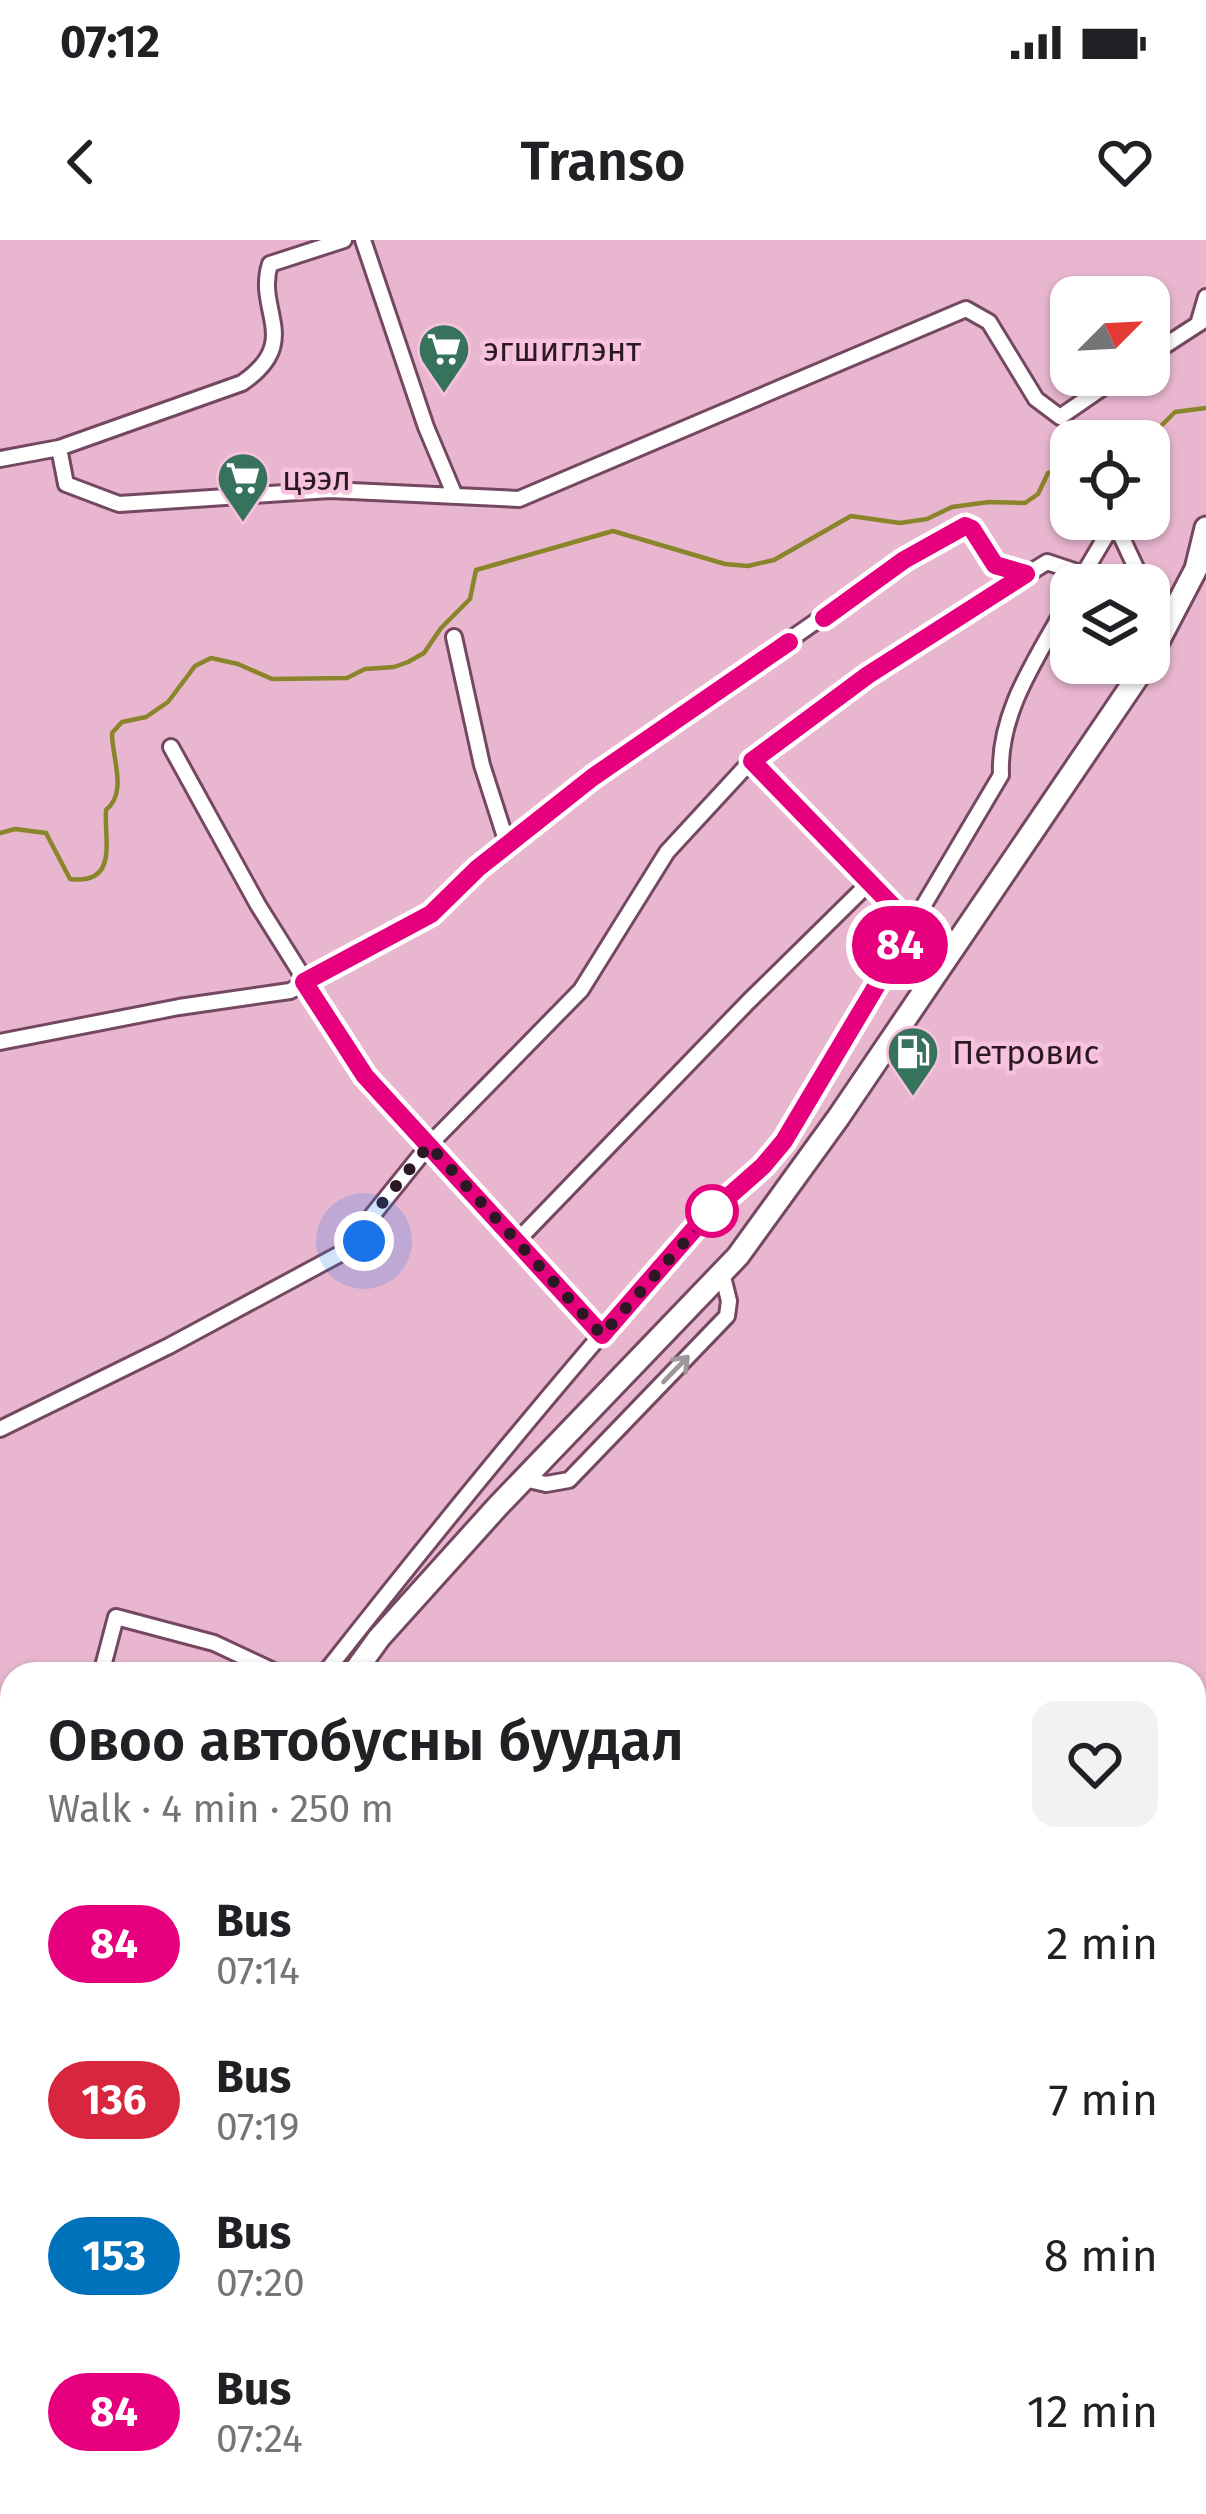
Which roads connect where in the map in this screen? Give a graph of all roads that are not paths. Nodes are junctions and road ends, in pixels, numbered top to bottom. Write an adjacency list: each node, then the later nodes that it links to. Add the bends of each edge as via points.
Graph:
1 (344, 240): 3 (street)
2 (363, 240): 10 (street)
3 (303, 247): 8 (street, via 270,264 266,275 275,321 262,369)
4 (1206, 297): 5 (street)
5 (1203, 320): 6 (street)
6 (1170, 342)
7 (1090, 396): 10 (street, via 1060,417 1036,399 989,322 966,309 518,499)
8 (59, 448): 9 (street); 10 (street, via 65,484 119,504 330,490)
9 (0, 459)
10 (455, 496)
11 (1206, 528): 14 (main road)
12 (1051, 564): 13 (street)
13 (1026, 574): 19 (street); 20 (street, via 995,565 972,529 958,529)
14 (1170, 619)
15 (1050, 636): 22 (street, via 1010,711 1001,775)
16 (454, 638): 20 (street)
17 (1132, 684): 27 (main road, via 838,1118)
18 (171, 747): 23 (street)
19 (752, 761): 21 (street); 25 (street, via 667,852 581,990)
20 (507, 843): 23 (street, via 431,914)
21 (868, 884): 22 (street); 26 (street)
22 (912, 926): 28 (street, via 784,1141)
23 (304, 982): 24 (street, via 290,991); 25 (street, via 365,1076)
24 (0, 1042)
25 (429, 1145): 26 (street); 31 (street, via 371,1217 364,1241)
26 (518, 1241): 28 (street)
27 (722, 1273): 29 (main road); 30 (street, one-way to 27, via 727,1316)
28 (602, 1335): 35 (street)
29 (615, 1381): 30 (street); 32 (main road)
30 (640, 1406): 32 (street, via 569,1480)
31 (0, 1429)
32 (524, 1479): 36 (main road)
33 (104, 1662): 34 (street, via 116,1617 214,1642)
34 (255, 1662)
35 (333, 1662)
36 (362, 1662)

